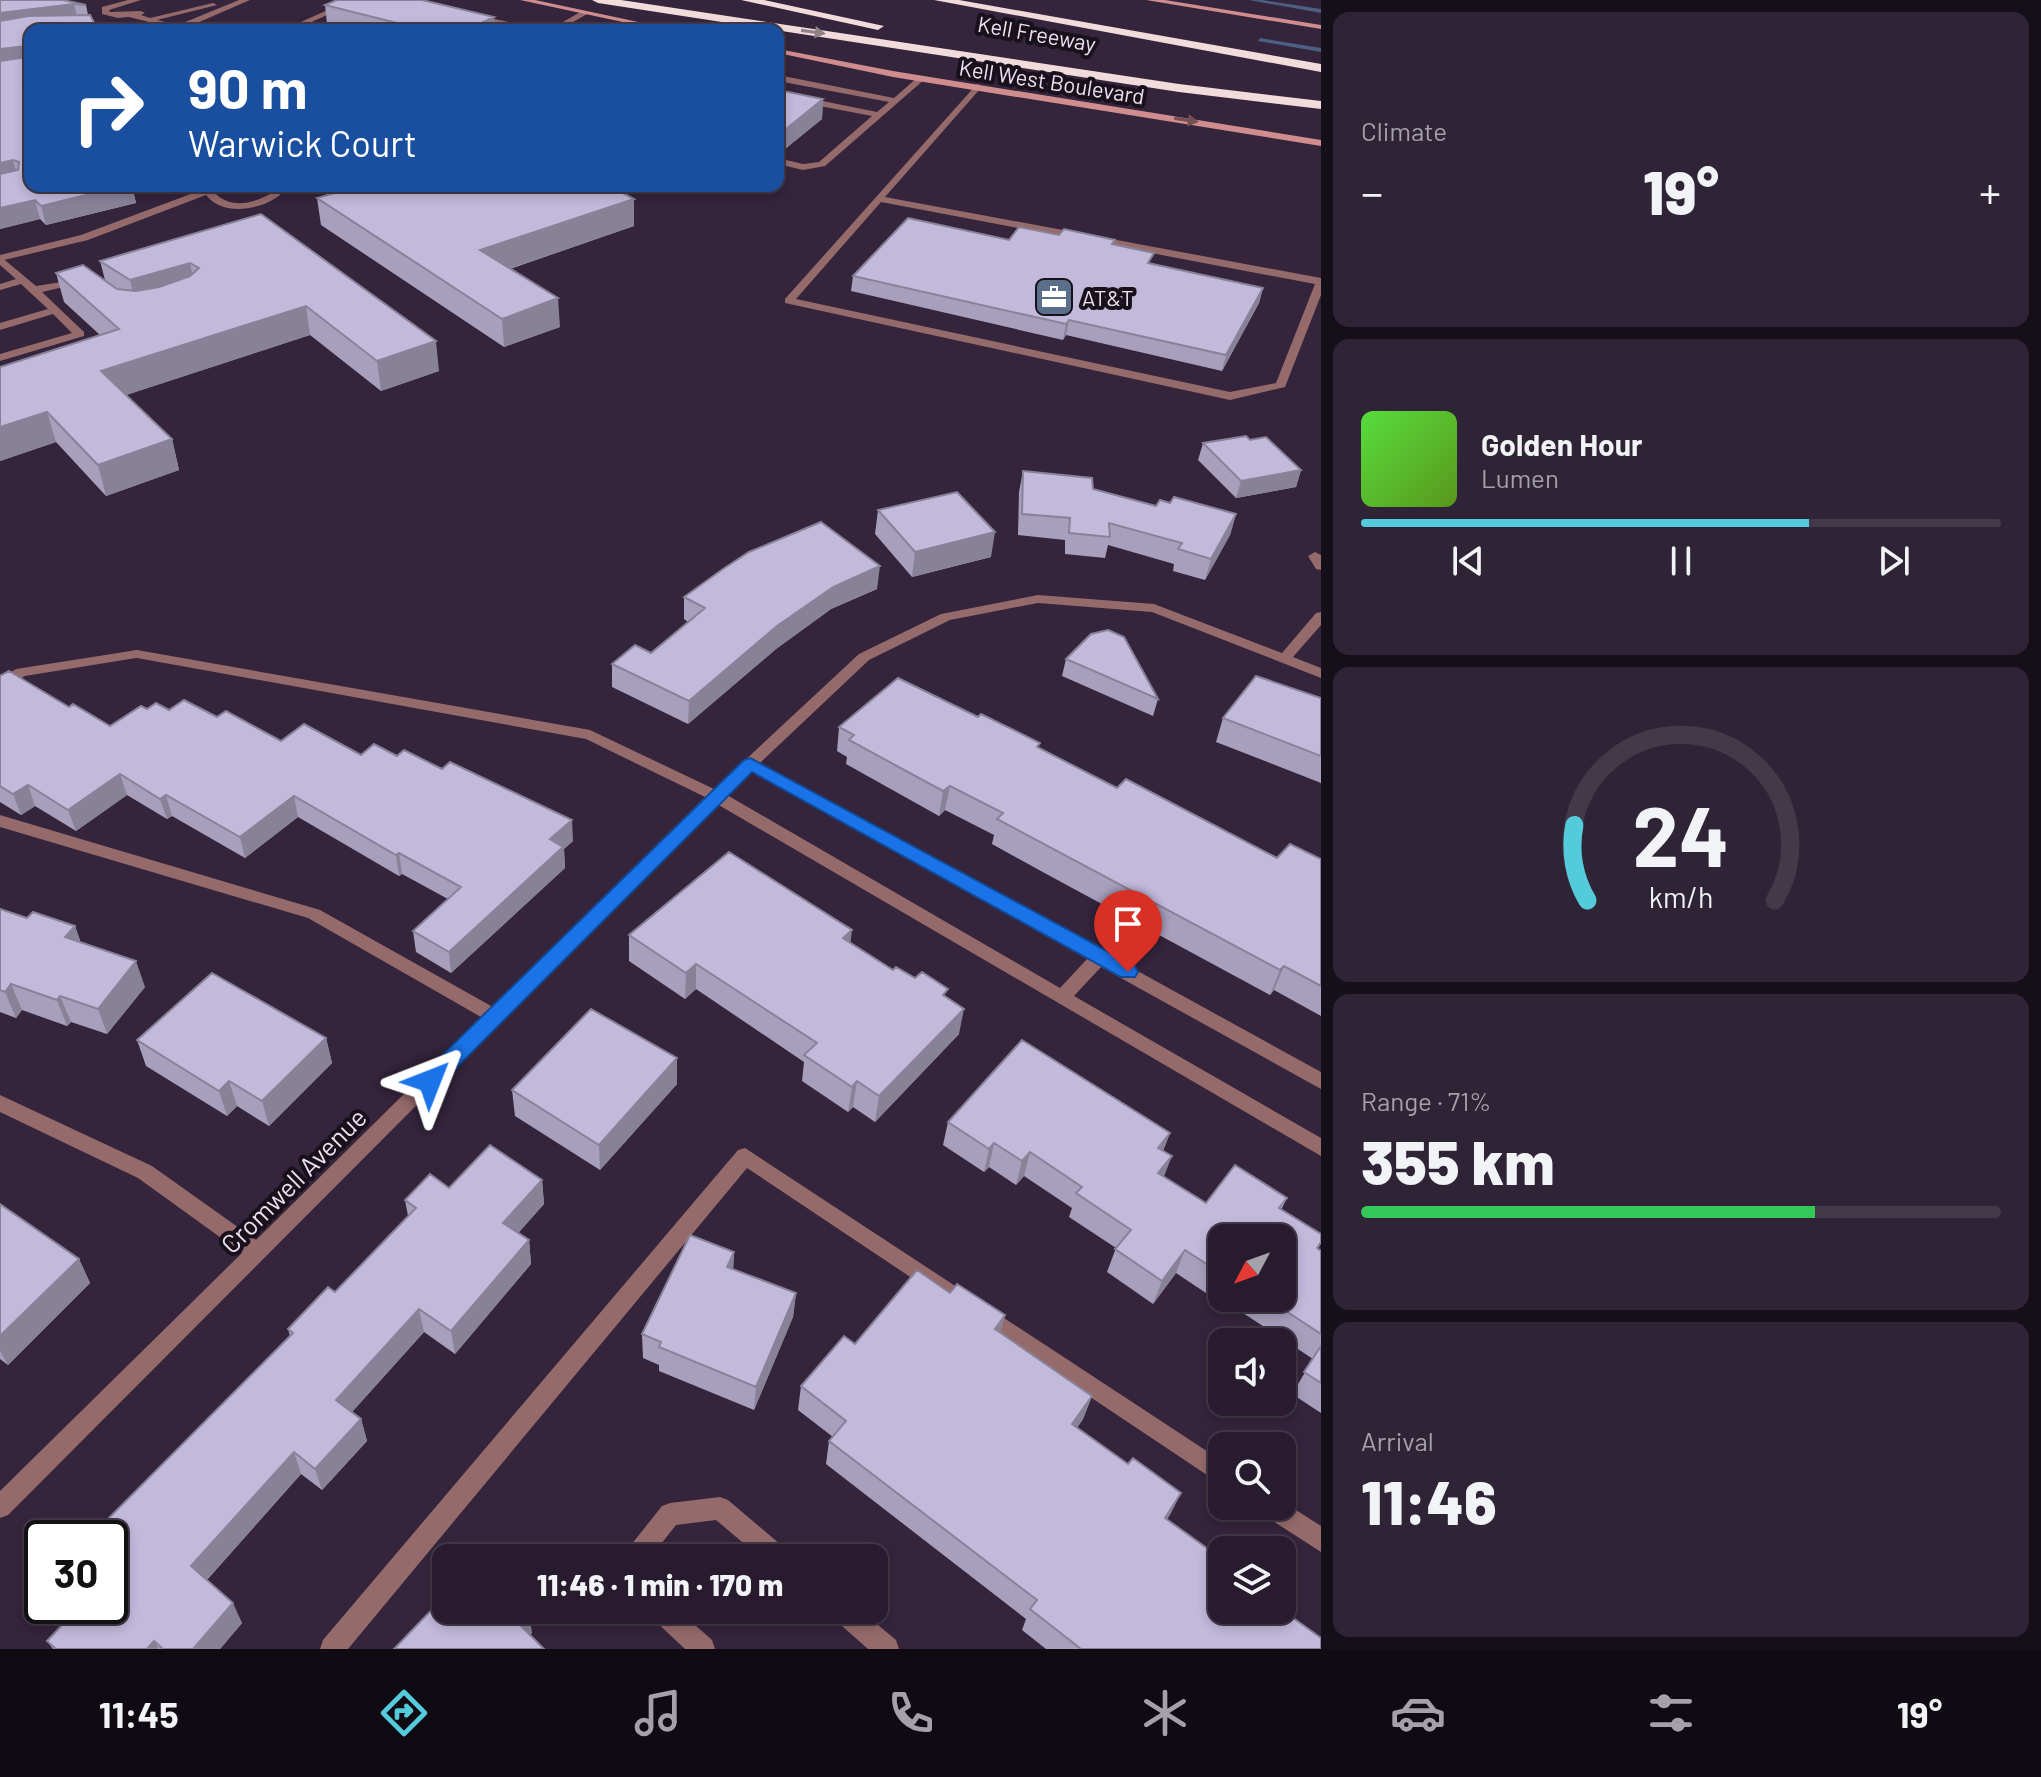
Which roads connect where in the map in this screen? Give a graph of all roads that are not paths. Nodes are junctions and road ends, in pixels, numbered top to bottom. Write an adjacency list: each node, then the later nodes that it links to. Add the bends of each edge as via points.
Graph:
1 (113, 0): 12 (street)
2 (137, 0): 15 (street, via 105,9 106,14)
3 (238, 0): 15 (street)
4 (246, 0): 17 (street)
5 (356, 0): 18 (street)
6 (524, 0): 14 (main road)
7 (598, 0): 22 (highway, one-way to 22)
8 (747, 0): 25 (highway)
9 (940, 0): 28 (highway, Kell Freeway)
10 (992, 0): 28 (highway)
11 (1150, 0): 23 (main road)
12 (103, 4)
13 (461, 13): 19 (street)
14 (585, 13): 20 (street); 21 (main road)
15 (146, 16): 16 (street)
16 (168, 24)
17 (189, 24)
18 (301, 24)
19 (510, 24)
20 (564, 24)
21 (641, 24)
22 (756, 24)
23 (1321, 27)
24 (784, 28): 34 (highway, one-way to 34, via 1179,88)
25 (893, 29)
26 (970, 42): 34 (highway, Kell Freeway)
27 (784, 52): 30 (main road, Kell West Boulevard)
28 (1319, 67)
29 (784, 79): 33 (street)
30 (921, 79): 31 (main road, Kell West Boulevard); 33 (street)
31 (977, 87): 36 (main road, Kell West Boulevard, one-way to 36); 41 (street)
32 (784, 96): 35 (street)
33 (895, 101): 35 (street)
34 (1321, 104)
35 (879, 115): 37 (street, via 822,164)
36 (1321, 143)
37 (784, 162)
38 (205, 192): 42 (street, via 66,244)
39 (208, 192): 40 (street, via 224,204 244,206)
40 (273, 192)
41 (879, 199): 44 (street); 44 (street, via 789,301 1230,396 1281,385)
42 (0, 259): 43 (street)
43 (21, 281): 46 (street); 47 (street)
44 (1321, 281)
45 (85, 282): 47 (street, via 69,280)
46 (0, 287)
47 (34, 290): 48 (street)
48 (55, 310): 49 (street); 50 (street)
49 (0, 327)
50 (80, 334): 51 (street); 52 (street)
51 (89, 346)
52 (0, 358)
53 (1321, 616): 54 (street)
54 (1284, 659): 55 (street, Cromwell Avenue); 57 (street, Cromwell Avenue, via 1154,608 1038,599 946,617 864,657)
55 (1321, 673)
56 (0, 685): 58 (street, via 21,672 137,654 590,735)
57 (750, 764): 58 (street, Cromwell Avenue); 60 (street)
58 (716, 796): 61 (street); 62 (street, Cromwell Avenue)
59 (0, 821): 62 (street, via 314,914)
60 (1100, 956): 61 (street); 63 (street)
61 (1061, 998): 65 (street)
62 (494, 1016): 66 (street, Cromwell Avenue)
63 (1321, 1081)
64 (0, 1103): 66 (street, via 145,1172)
65 (1321, 1148)
66 (257, 1252): 68 (street, Cromwell Avenue)
67 (1208, 1465): 75 (street, via 745,1156)
68 (0, 1507)
69 (1291, 1520): 70 (street)
70 (1321, 1540)
71 (646, 1544): 72 (street, via 670,1514 720,1508)
72 (762, 1544)
73 (675, 1624): 76 (street)
74 (858, 1624): 77 (street)
75 (332, 1649)
76 (703, 1649)
77 (887, 1649)

